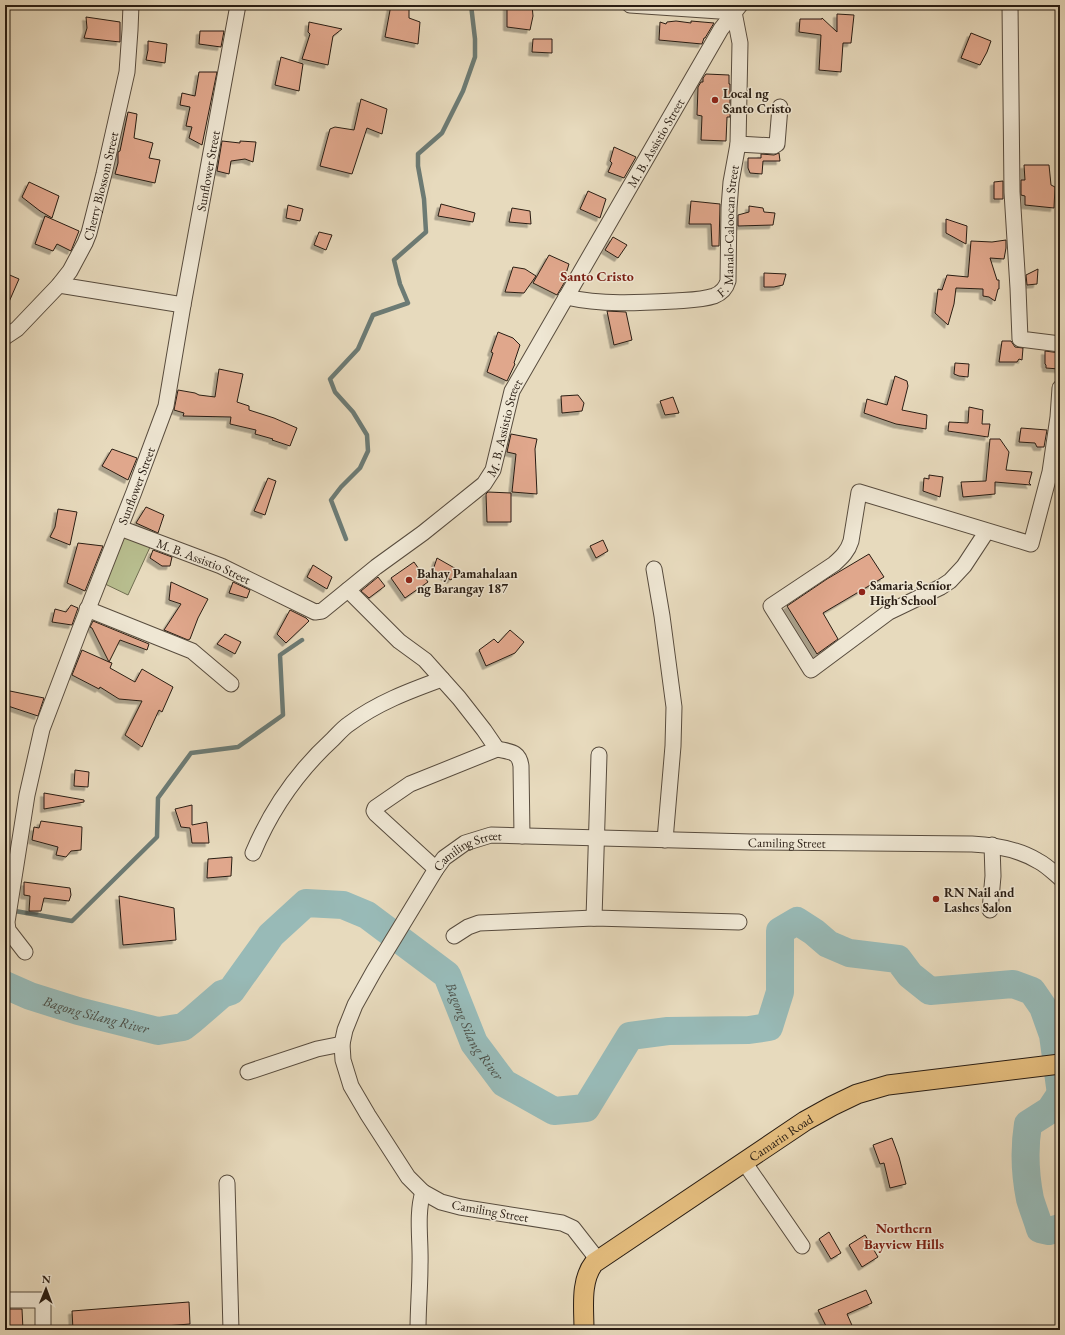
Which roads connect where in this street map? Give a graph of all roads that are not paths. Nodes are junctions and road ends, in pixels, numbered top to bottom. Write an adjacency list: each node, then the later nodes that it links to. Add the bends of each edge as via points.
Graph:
1 (131, 5): 8 (street, Cherry Blossom Street, via 127,72 91,226 78,258)
2 (238, 5): 10 (street, Sunflower Street)
3 (630, 5): 5 (street)
4 (1010, 5): 12 (street, via 1012,192 1020,339)
5 (737, 9): 7 (street, F. Manalo-Caloocan Street, via 740,44); 9 (street, M. B. Assistio Street, via 722,29)
6 (780, 107): 7 (street, via 777,144)
7 (738, 144): 9 (street, F. Manalo-Caloocan Street, via 731,182 726,289 715,296 697,300 644,303 583,301)
8 (59, 285): 10 (street); 11 (street, Cherry Blossom Street)
9 (566, 297): 19 (street, M. B. Assistio Street, via 512,390 493,470 484,484)
10 (183, 305): 16 (street, Sunflower Street, via 166,406)
11 (5, 337)
12 (1060, 344)
13 (1060, 388): 14 (street)
14 (1059, 418): 15 (street)
15 (1055, 473): 17 (street, via 1031,544)
16 (120, 528): 19 (street, M. B. Assistio Street, via 221,566 315,612 322,611); 20 (street, Sunflower Street)
17 (988, 531): 17 (street, via 859,492 849,549 834,564 770,606 811,670 889,612 950,581 964,566)
18 (654, 569): 27 (street, via 674,707)
19 (348, 590): 21 (street, via 399,640 425,660)
20 (87, 609): 22 (street, via 192,652); 36 (street, Sunflower Street, via 42,729 27,795 7,922 8,930)
21 (442, 679): 23 (street, via 484,730); 29 (street, via 385,702 348,724 325,745 284,796 261,833)
22 (231, 684)
23 (496, 749): 25 (street, via 516,754 520,758); 30 (street, via 410,784 375,808 376,814)
24 (599, 755): 26 (street)
25 (522, 836): 26 (street, Camiling Street); 30 (street, Camiling Street, via 490,835 465,843 444,858)
26 (596, 838): 27 (street, Camiling Street); 33 (street)
27 (665, 840): 28 (street, Camiling Street)
28 (992, 845): 31 (street, Camiling Street, via 1015,850 1038,860); 32 (street)
29 (253, 853)
30 (436, 869): 37 (street, Camiling Street, via 355,1005 344,1030)
31 (1060, 878)
32 (990, 910)
33 (594, 918): 34 (street); 35 (street, via 479,923)
34 (739, 922)
35 (454, 936)
36 (25, 952)
37 (342, 1044): 39 (street, via 317,1049); 42 (street, Camiling Street, via 342,1060 351,1086 408,1177)
38 (1052, 1065): 40 (main road, Camarin Road, via 872,1089 805,1121)
39 (248, 1072)
40 (744, 1162): 43 (street); 44 (main road, Camarin Road)
41 (227, 1183): 47 (street)
42 (424, 1192): 44 (street, Camiling Street, via 441,1202 460,1207 562,1223 573,1228); 48 (street, via 420,1203)
43 (802, 1246)
44 (598, 1260): 49 (main road, Camarin Road, via 586,1277 584,1287)
45 (5, 1300): 46 (street, via 42,1301)
46 (43, 1330)
47 (231, 1330)
48 (418, 1330)
49 (584, 1330)

